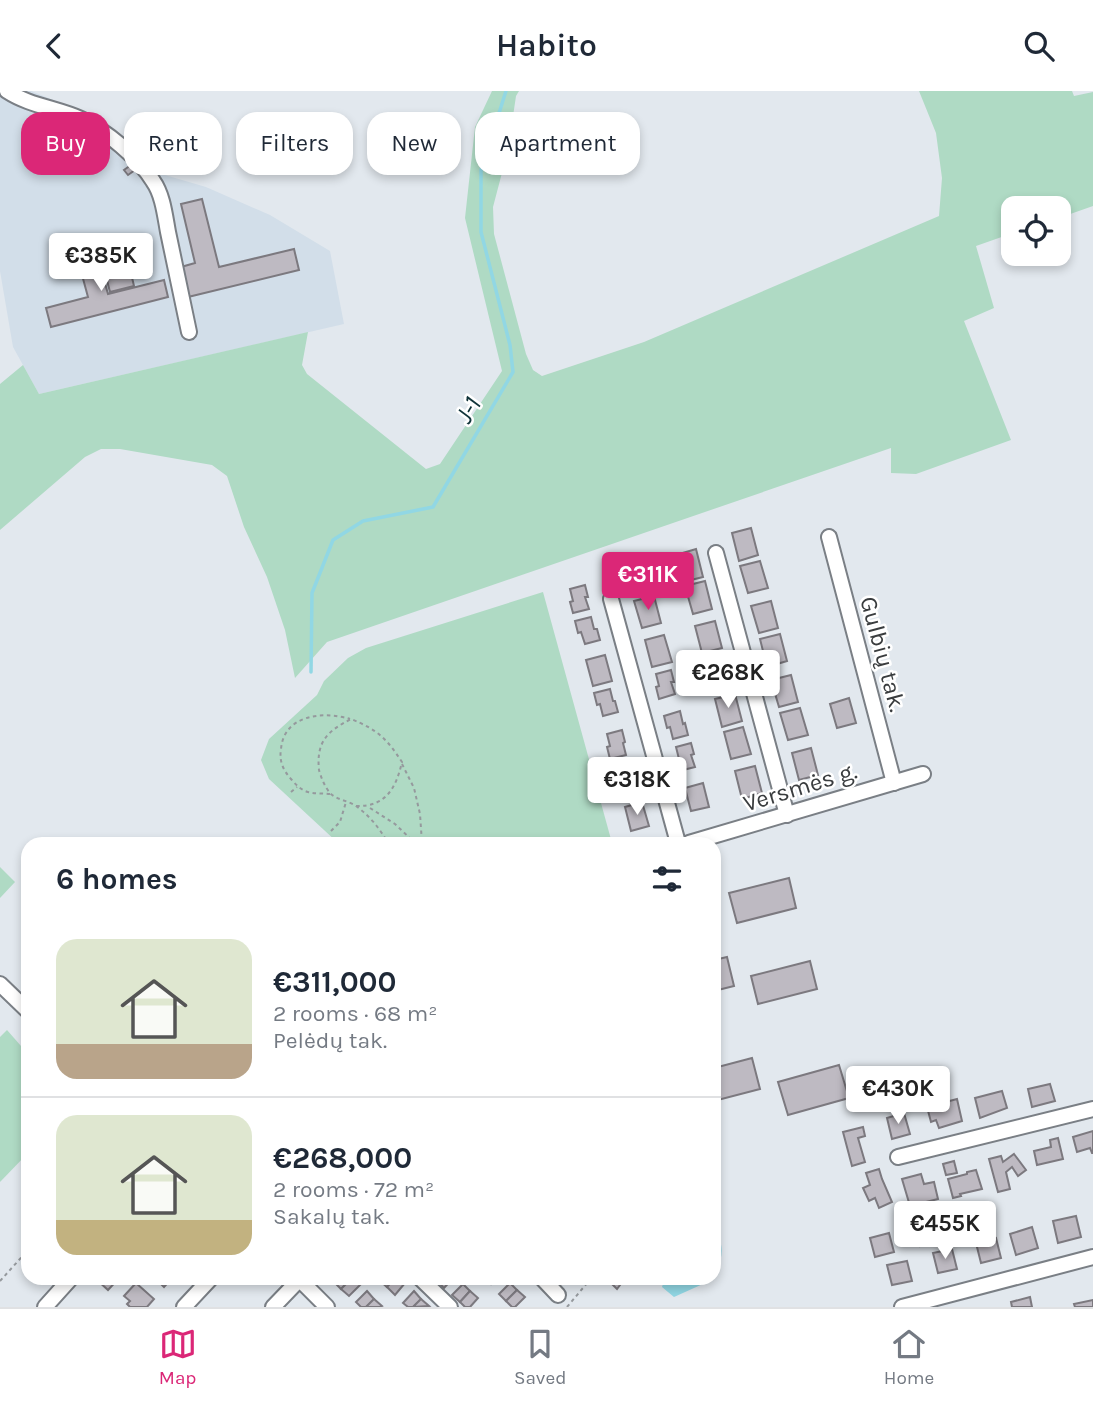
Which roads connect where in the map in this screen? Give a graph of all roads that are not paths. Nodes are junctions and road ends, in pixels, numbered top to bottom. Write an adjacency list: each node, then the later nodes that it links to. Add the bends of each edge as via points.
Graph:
1 (7, 91): 2 (street, via 106,133 153,181)
2 (189, 332)
3 (829, 537): 7 (street, Gulbių tak.)
4 (716, 554): 8 (street)
5 (611, 599): 9 (street)
6 (923, 774): 7 (street, Versmės g.)
7 (894, 783): 8 (street, Versmės g.)
8 (787, 815): 10 (street, Versmės g.)
9 (676, 837)
10 (711, 837)
11 (0, 984): 12 (street)
12 (21, 1004)
13 (1093, 1109): 14 (street)
14 (898, 1157)
15 (1093, 1257): 28 (street)
16 (65, 1285): 23 (street)
17 (205, 1285): 24 (street)
18 (293, 1285): 25 (street)
19 (304, 1285): 26 (street)
20 (427, 1285): 27 (street)
21 (549, 1285): 22 (street)
22 (558, 1295)
23 (45, 1307)
24 (184, 1307)
25 (274, 1307)
26 (327, 1307)
27 (450, 1307)
28 (902, 1307)

